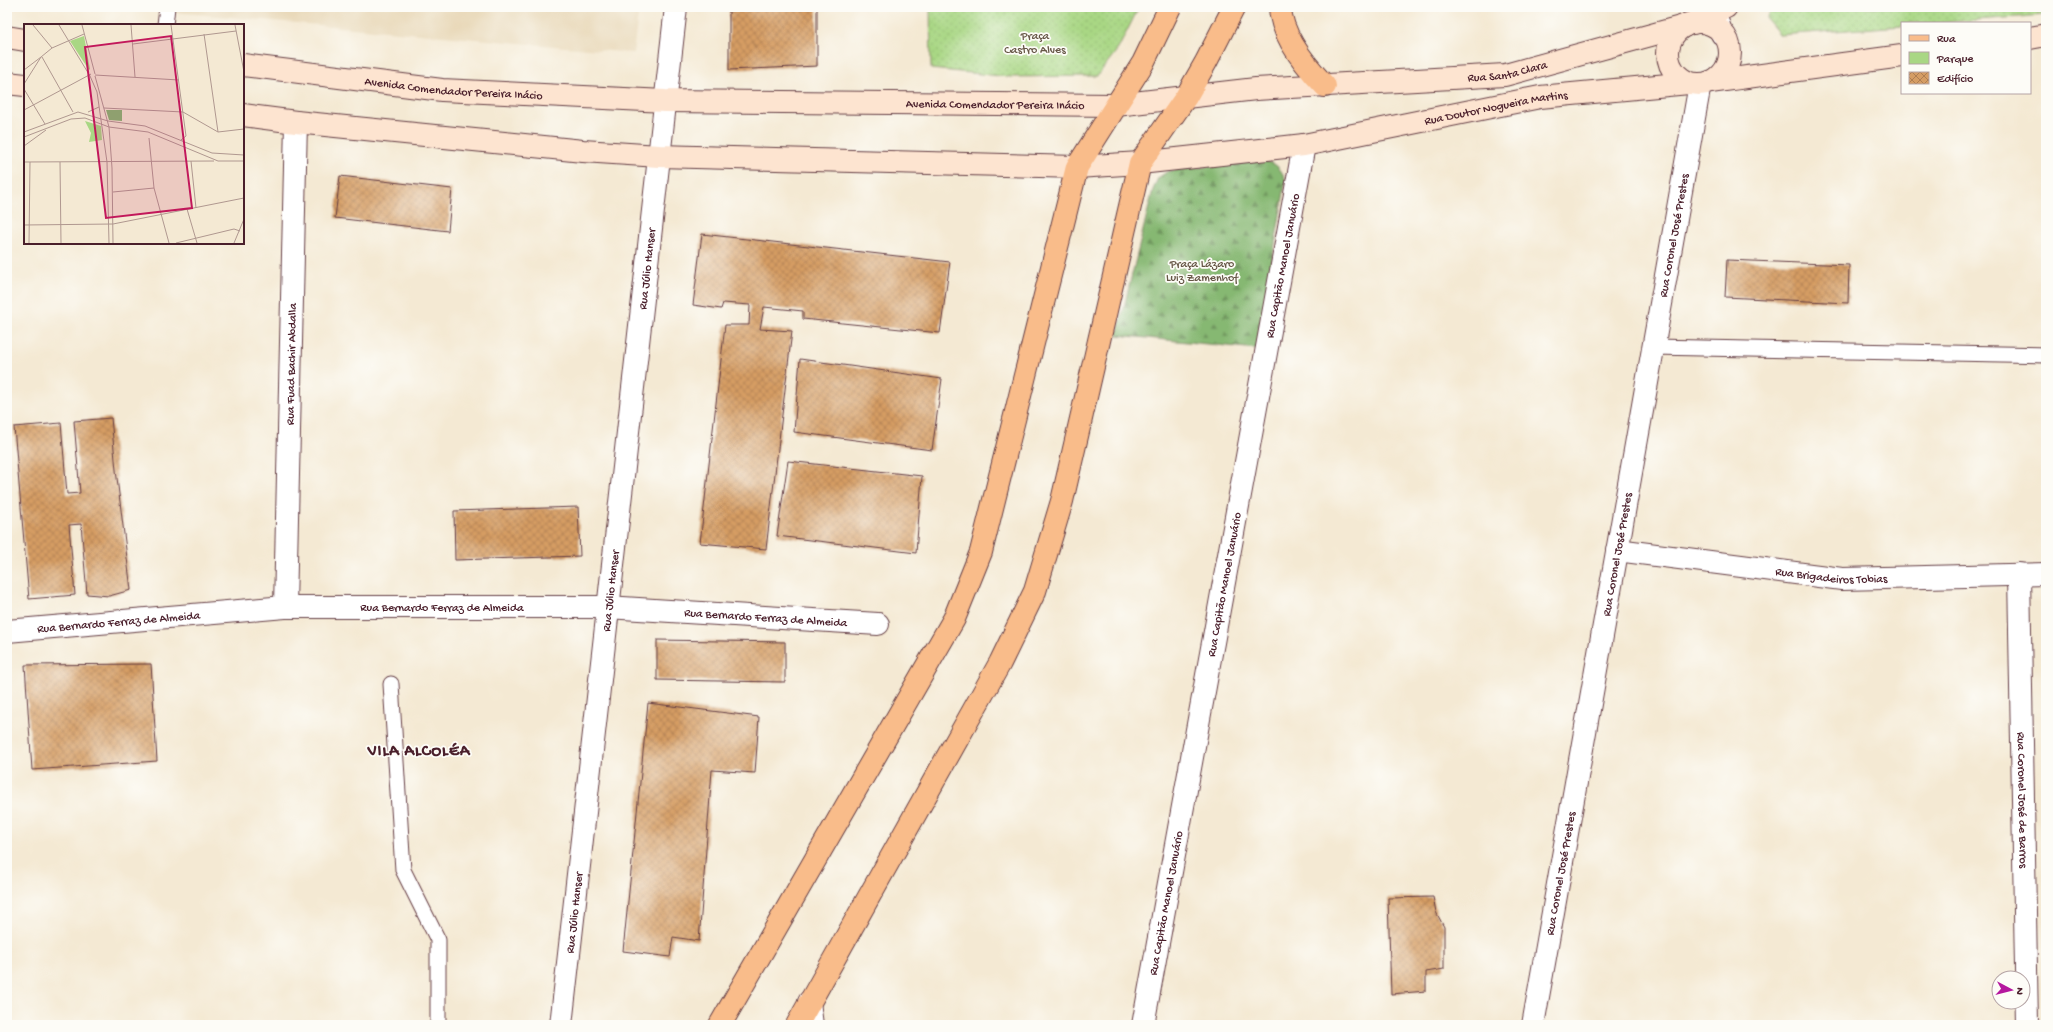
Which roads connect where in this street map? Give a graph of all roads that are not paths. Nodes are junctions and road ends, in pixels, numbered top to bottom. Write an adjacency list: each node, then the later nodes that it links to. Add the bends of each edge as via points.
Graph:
1 (167, 7): 7 (lane)
2 (676, 7): 21 (street)
3 (1170, 7): 22 (main road, via 1143,63)
4 (1234, 7): 20 (main road)
5 (1280, 7): 19 (main road, via 1281,20 1305,65)
6 (1718, 9): 8 (main road, Rua Santa Clara); 9 (street)
7 (165, 24)
8 (1688, 24): 9 (main road, via 1703,22); 17 (main road, via 1676,32 1670,41 1668,56 1680,78); 19 (main road, Rua Santa Clara, via 1505,75)
9 (1722, 34): 17 (main road, via 1730,50 1729,60 1719,77)
10 (2046, 35): 12 (main road)
11 (7, 37): 13 (main road)
12 (2031, 38)
13 (24, 40)
14 (1901, 56): 17 (main road, Rua Doutor Nogueira Martins)
15 (244, 65): 21 (main road, Avenida Comendador Pereira Inácio, via 442,90)
16 (7, 83): 18 (main road)
17 (1700, 83): 25 (main road, Rua Doutor Nogueira Martins, via 1540,97); 29 (street, Rua Coronel José Prestes)
18 (24, 85)
19 (1325, 86): 20 (main road, Avenida Comendador Pereira Inácio, via 1256,89)
20 (1186, 97): 22 (main road, Avenida Comendador Pereira Inácio); 27 (main road)
21 (665, 102): 22 (main road, Avenida Comendador Pereira Inácio); 26 (street)
22 (1116, 105): 28 (main road)
23 (244, 115): 24 (main road)
24 (296, 122): 26 (main road); 34 (street, Rua Fuad Bachir Abdalla)
25 (1304, 144): 27 (main road); 45 (street, Rua Capitão Manoel Januário)
26 (659, 156): 28 (main road); 35 (street, Rua Júlio Hanser)
27 (1140, 163): 28 (main road); 39 (main road, via 1062,501 1035,591 1000,663)
28 (1077, 167): 42 (main road, via 981,552 954,619)
29 (1654, 346): 30 (lane); 31 (street, Rua Coronel José Prestes)
30 (2046, 355)
31 (1617, 550): 32 (street, Rua Brigadeiros Tobias, via 1842,579); 46 (street, Rua Coronel José Prestes)
32 (2019, 574): 33 (street, Rua Brigadeiros Tobias); 47 (street, Rua Coronel José de Barros)
33 (2046, 574)
34 (285, 607): 35 (street, Rua Bernardo Ferraz de Almeida); 37 (street, Rua Bernardo Ferraz de Almeida)
35 (607, 608): 36 (street, Rua Bernardo Ferraz de Almeida); 41 (street, Rua Júlio Hanser)
36 (878, 624)
37 (7, 631)
38 (391, 684): 40 (lane, via 403,870 438,940)
39 (809, 1002): 43 (main road); 44 (street)
40 (438, 1025)
41 (561, 1025)
42 (720, 1025)
43 (797, 1025)
44 (812, 1025)
45 (1143, 1025)
46 (1533, 1025)
47 (2026, 1025)

